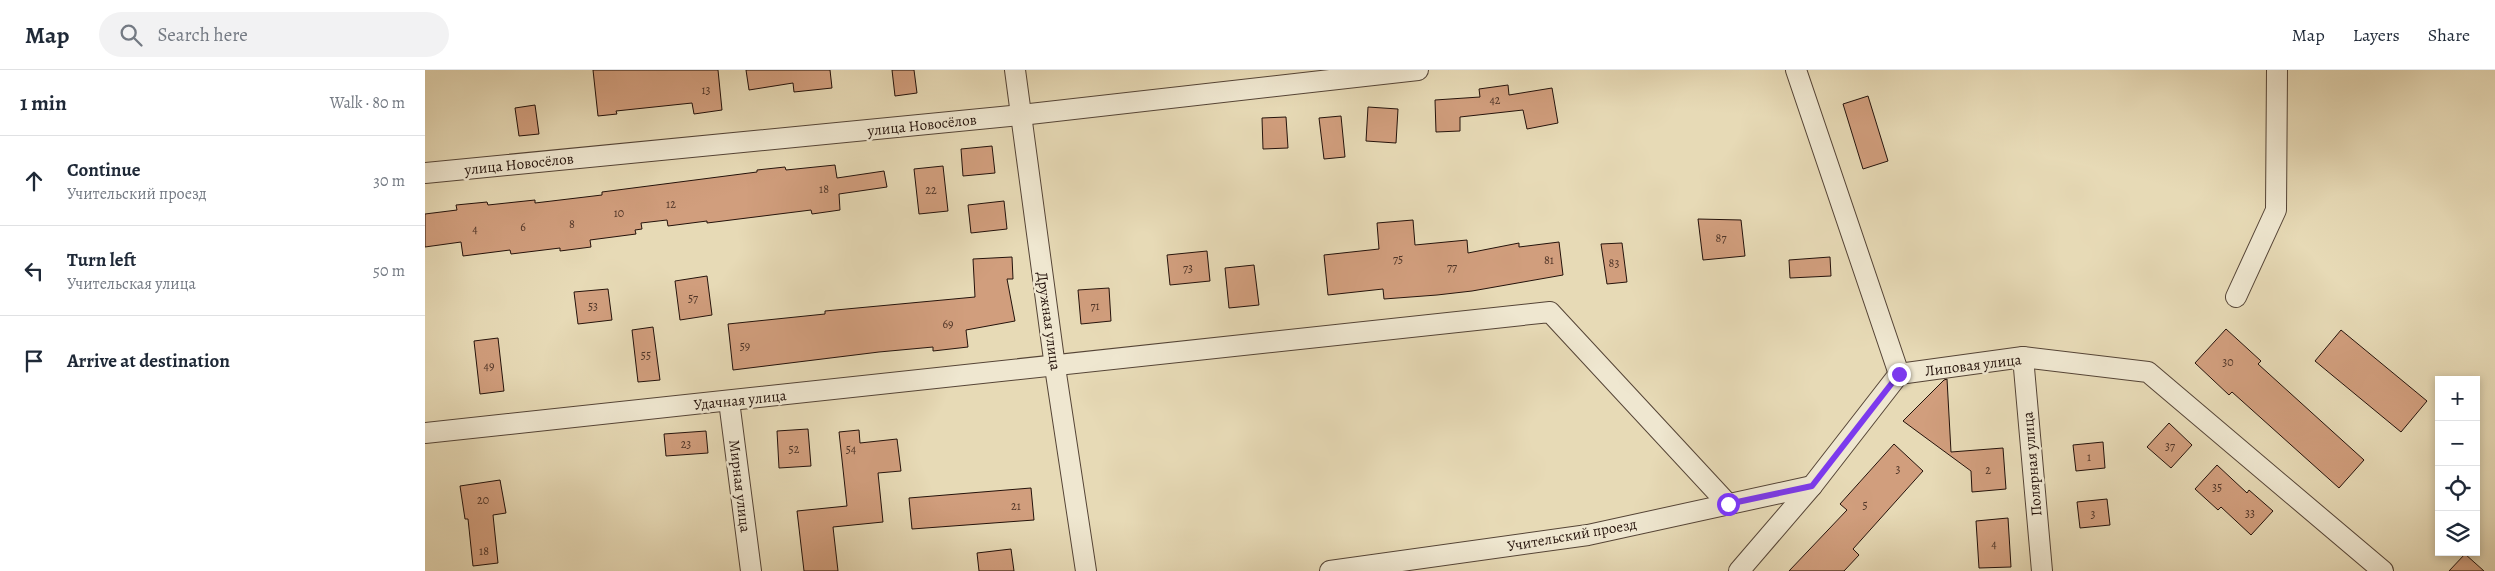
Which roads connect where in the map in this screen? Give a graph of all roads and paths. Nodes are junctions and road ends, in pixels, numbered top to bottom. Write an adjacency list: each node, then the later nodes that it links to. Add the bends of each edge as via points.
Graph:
1 (1015, 70): 5 (street, Дружная улица)
2 (1418, 70): 5 (street, улица Новосёлов)
3 (1796, 70): 10 (street)
4 (2277, 70): 7 (street, via 2276,210)
5 (1021, 116): 6 (street, улица Новосёлов); 9 (street, Дружная улица)
6 (425, 173)
7 (2236, 297)
8 (2023, 357): 10 (street, Липовая улица); 19 (street, Полярная улица); 20 (street, Липовая улица, via 2148,372)
9 (1055, 367): 11 (street, Удачная улица); 14 (street, Удачная улица, via 1550,312); 16 (street, Дружная улица)
10 (1899, 374): 13 (street)
11 (729, 401): 12 (street, Удачная улица); 15 (street, Мирная улица)
12 (425, 433)
13 (1812, 486): 14 (street, Учительский проезд); 18 (street)
14 (1728, 504): 17 (street, Учительский проезд, via 1588,536)
15 (751, 571)
16 (1086, 571)
17 (1330, 571)
18 (1739, 571)
19 (2042, 571)
20 (2383, 571)

